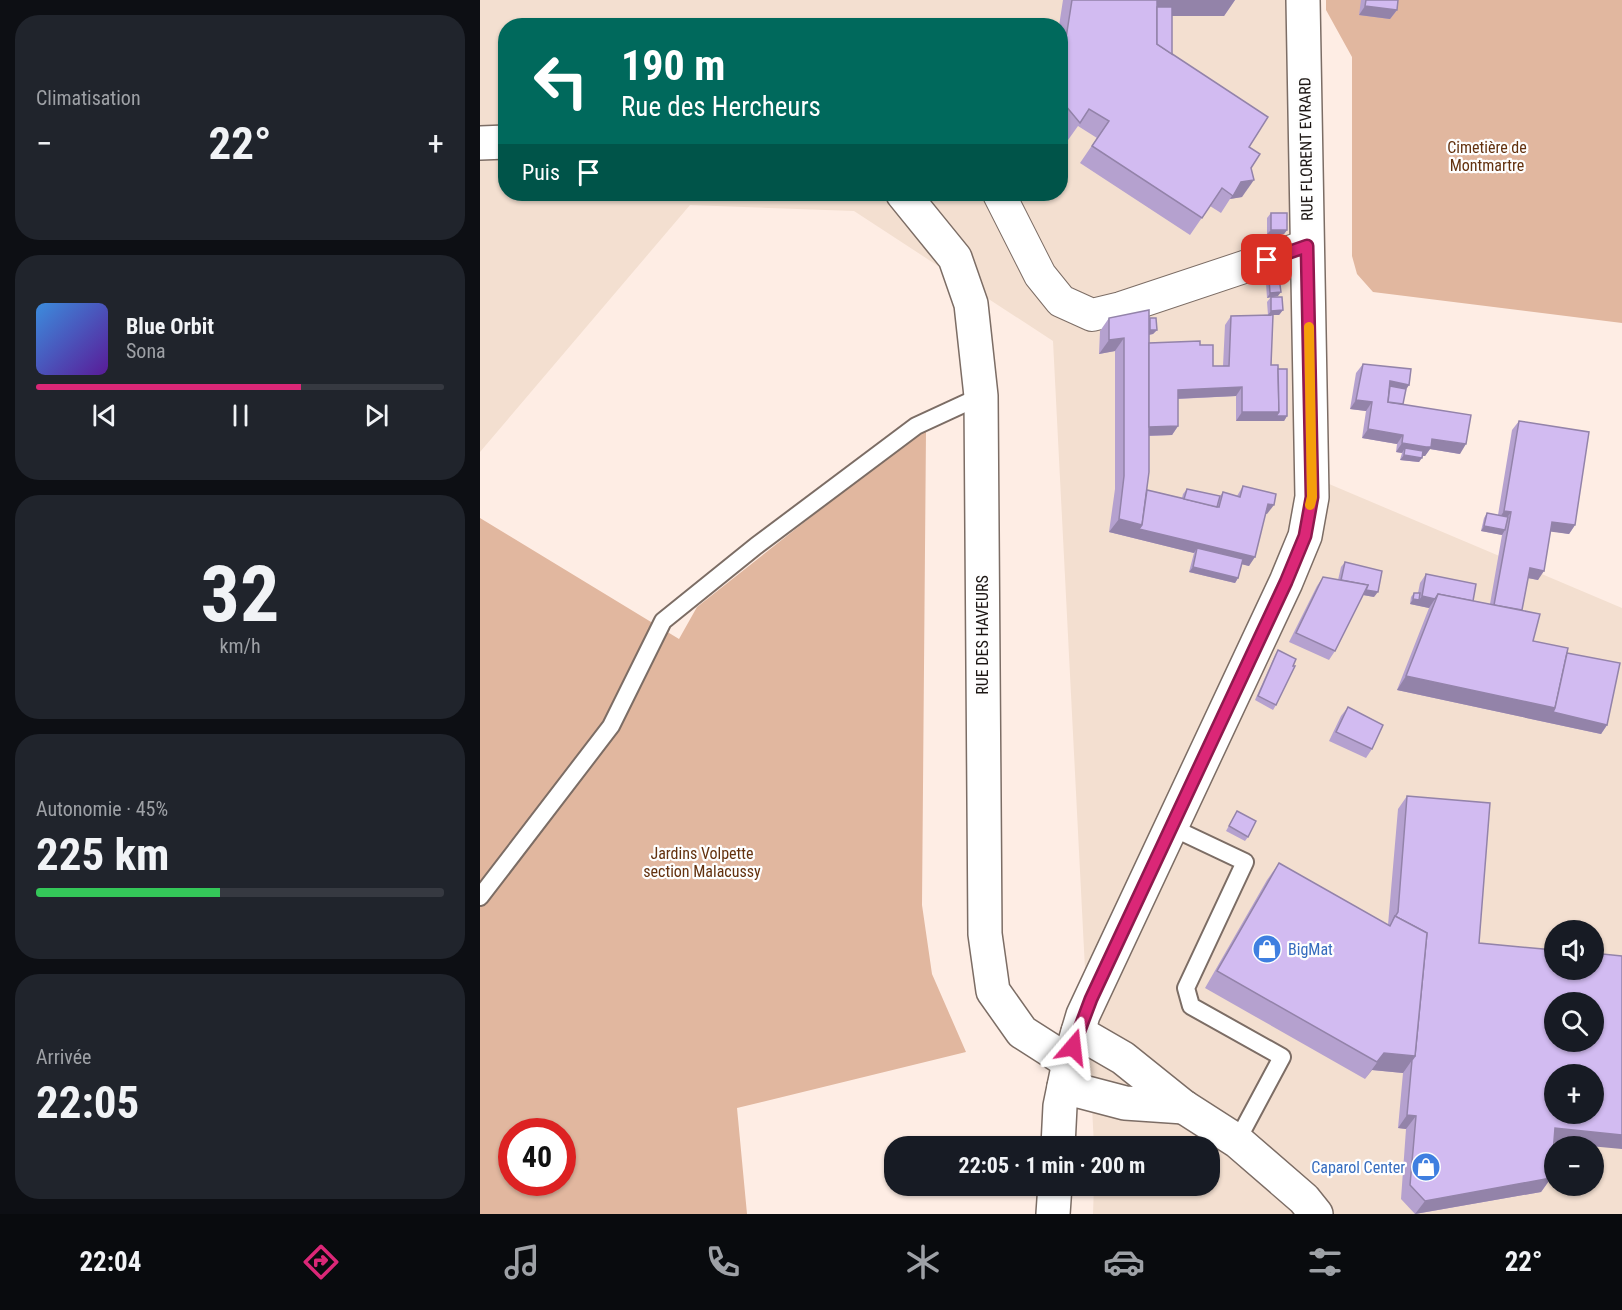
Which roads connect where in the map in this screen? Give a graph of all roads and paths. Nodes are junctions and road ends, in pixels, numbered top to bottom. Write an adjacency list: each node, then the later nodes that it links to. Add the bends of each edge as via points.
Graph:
1 (1303, 0): 6 (street, RUE FLORENT EVRARD)
2 (498, 142): 3 (street)
3 (480, 143)
4 (909, 201): 7 (street, RUE DES HAVEURS, via 955,258 971,304)
5 (1003, 201): 6 (street, via 1040,275 1060,301 1092,315)
6 (1307, 246): 8 (street, RUE FLORENT EVRARD, via 1312,497 1305,536)
7 (981, 396): 9 (lane, via 916,426 663,621 611,726); 10 (street, RUE DES HAVEURS, via 985,934 993,992 1022,1032)
8 (1171, 827): 10 (street, RUE FLORENT EVRARD, via 1091,999); 13 (lane, via 1245,862 1186,988 1191,1006 1282,1057)
9 (480, 897)
10 (1070, 1060): 11 (street, via 1125,1103); 11 (street, RUE DES HAVEURS, via 1123,1058); 12 (street, RUE FLORENT EVRARD, via 1060,1106)
11 (1184, 1107): 13 (street, RUE DES HAVEURS)
12 (1058, 1136)
13 (1237, 1141): 16 (street, RUE DES HAVEURS, via 1304,1198)
14 (1054, 1196): 15 (street)
15 (1053, 1214)
16 (1316, 1214)

